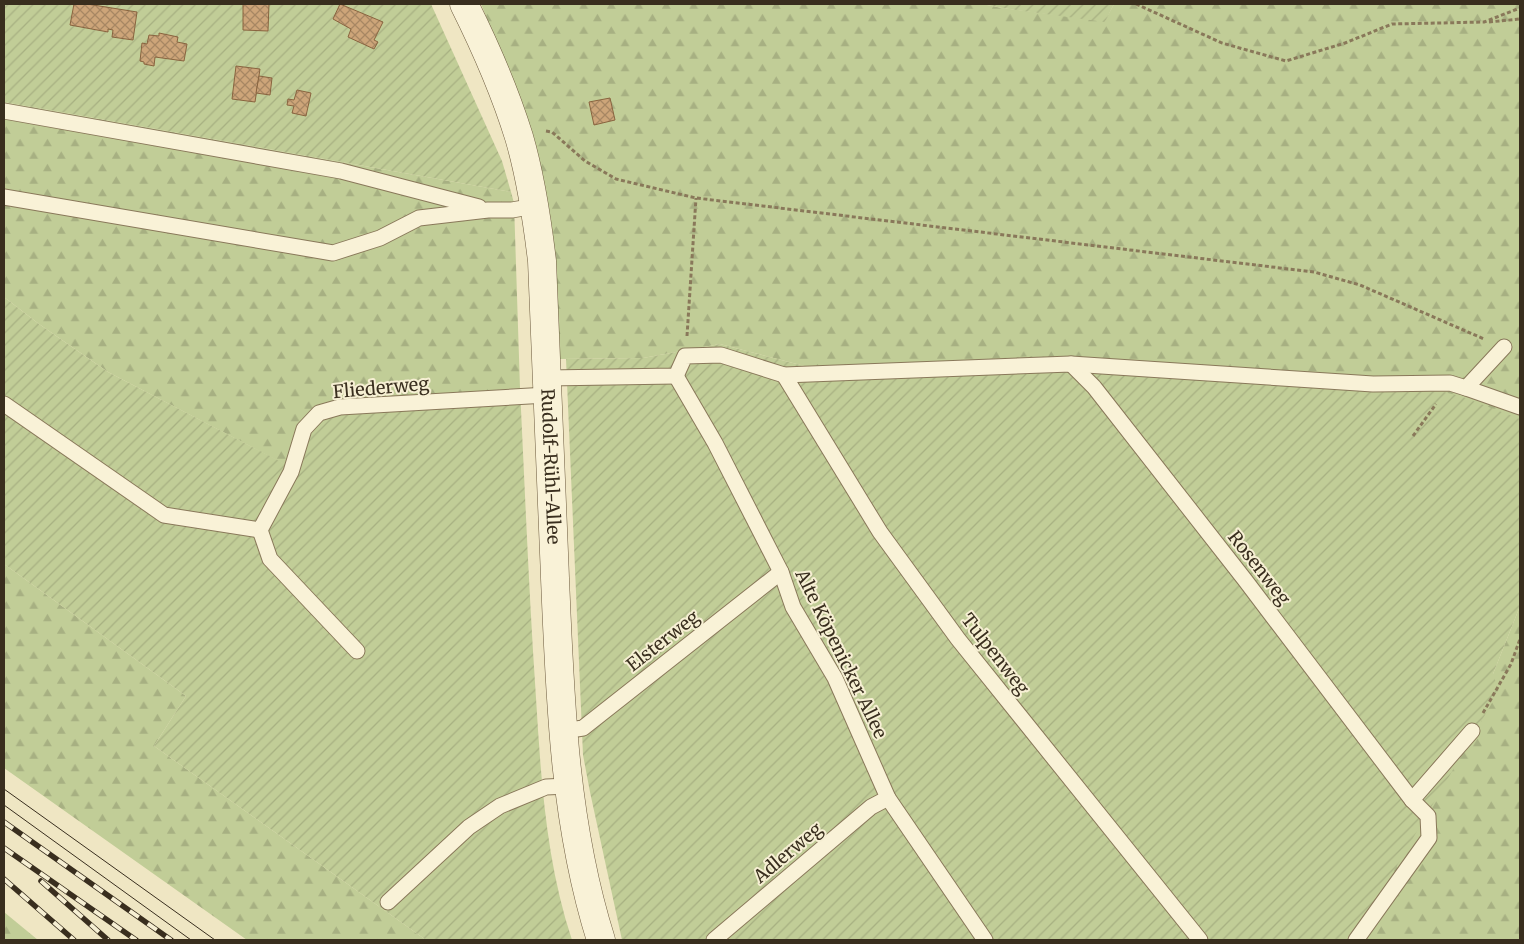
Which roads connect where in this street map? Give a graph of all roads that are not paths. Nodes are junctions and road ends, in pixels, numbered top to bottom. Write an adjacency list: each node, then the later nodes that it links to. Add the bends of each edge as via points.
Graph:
1 (464, 4): 4 (street, Rudolf-Rühl-Allee, via 519,137)
2 (4, 111): 5 (lane, via 341,171)
3 (4, 197): 5 (lane, via 334,253 380,238 420,218)
4 (535, 206): 5 (lane); 10 (street, Rudolf-Rühl-Allee, via 542,261)
5 (488, 210)
6 (1504, 347): 11 (lane)
7 (1072, 364): 8 (lane); 11 (lane, via 1373,384 1450,384); 21 (lane, Rosenweg, via 1094,387 1239,572)
8 (784, 375): 9 (lane, via 720,355 685,356); 26 (lane, Tulpenweg, via 880,532 953,631)
9 (676, 376): 10 (lane, Fliederweg); 15 (lane, Alte Köpenicker Allee, via 715,443)
10 (547, 387): 14 (lane, Fliederweg, via 340,407 319,414 304,429 291,472); 17 (street, Rudolf-Rühl-Allee)
11 (1466, 388): 13 (lane)
12 (4, 404): 14 (lane, via 164,515)
13 (1520, 407)
14 (260, 530): 16 (lane, via 270,559)
15 (781, 572): 17 (lane, Elsterweg, via 583,728); 20 (lane, Alte Köpenicker Allee, via 793,607 835,678)
16 (357, 651)
17 (564, 731): 19 (street, Rudolf-Rühl-Allee)
18 (1472, 731): 21 (lane)
19 (568, 786): 22 (lane, via 546,787 500,806 469,828); 23 (street, Rudolf-Rühl-Allee, via 578,850)
20 (888, 798): 24 (lane, Adlerweg, via 871,807); 25 (lane, Alte Köpenicker Allee)
21 (1412, 800): 27 (lane, Rosenweg, via 1428,816 1429,838)
22 (388, 902)
23 (601, 940)
24 (714, 940)
25 (985, 940)
26 (1200, 940)
27 (1356, 940)

